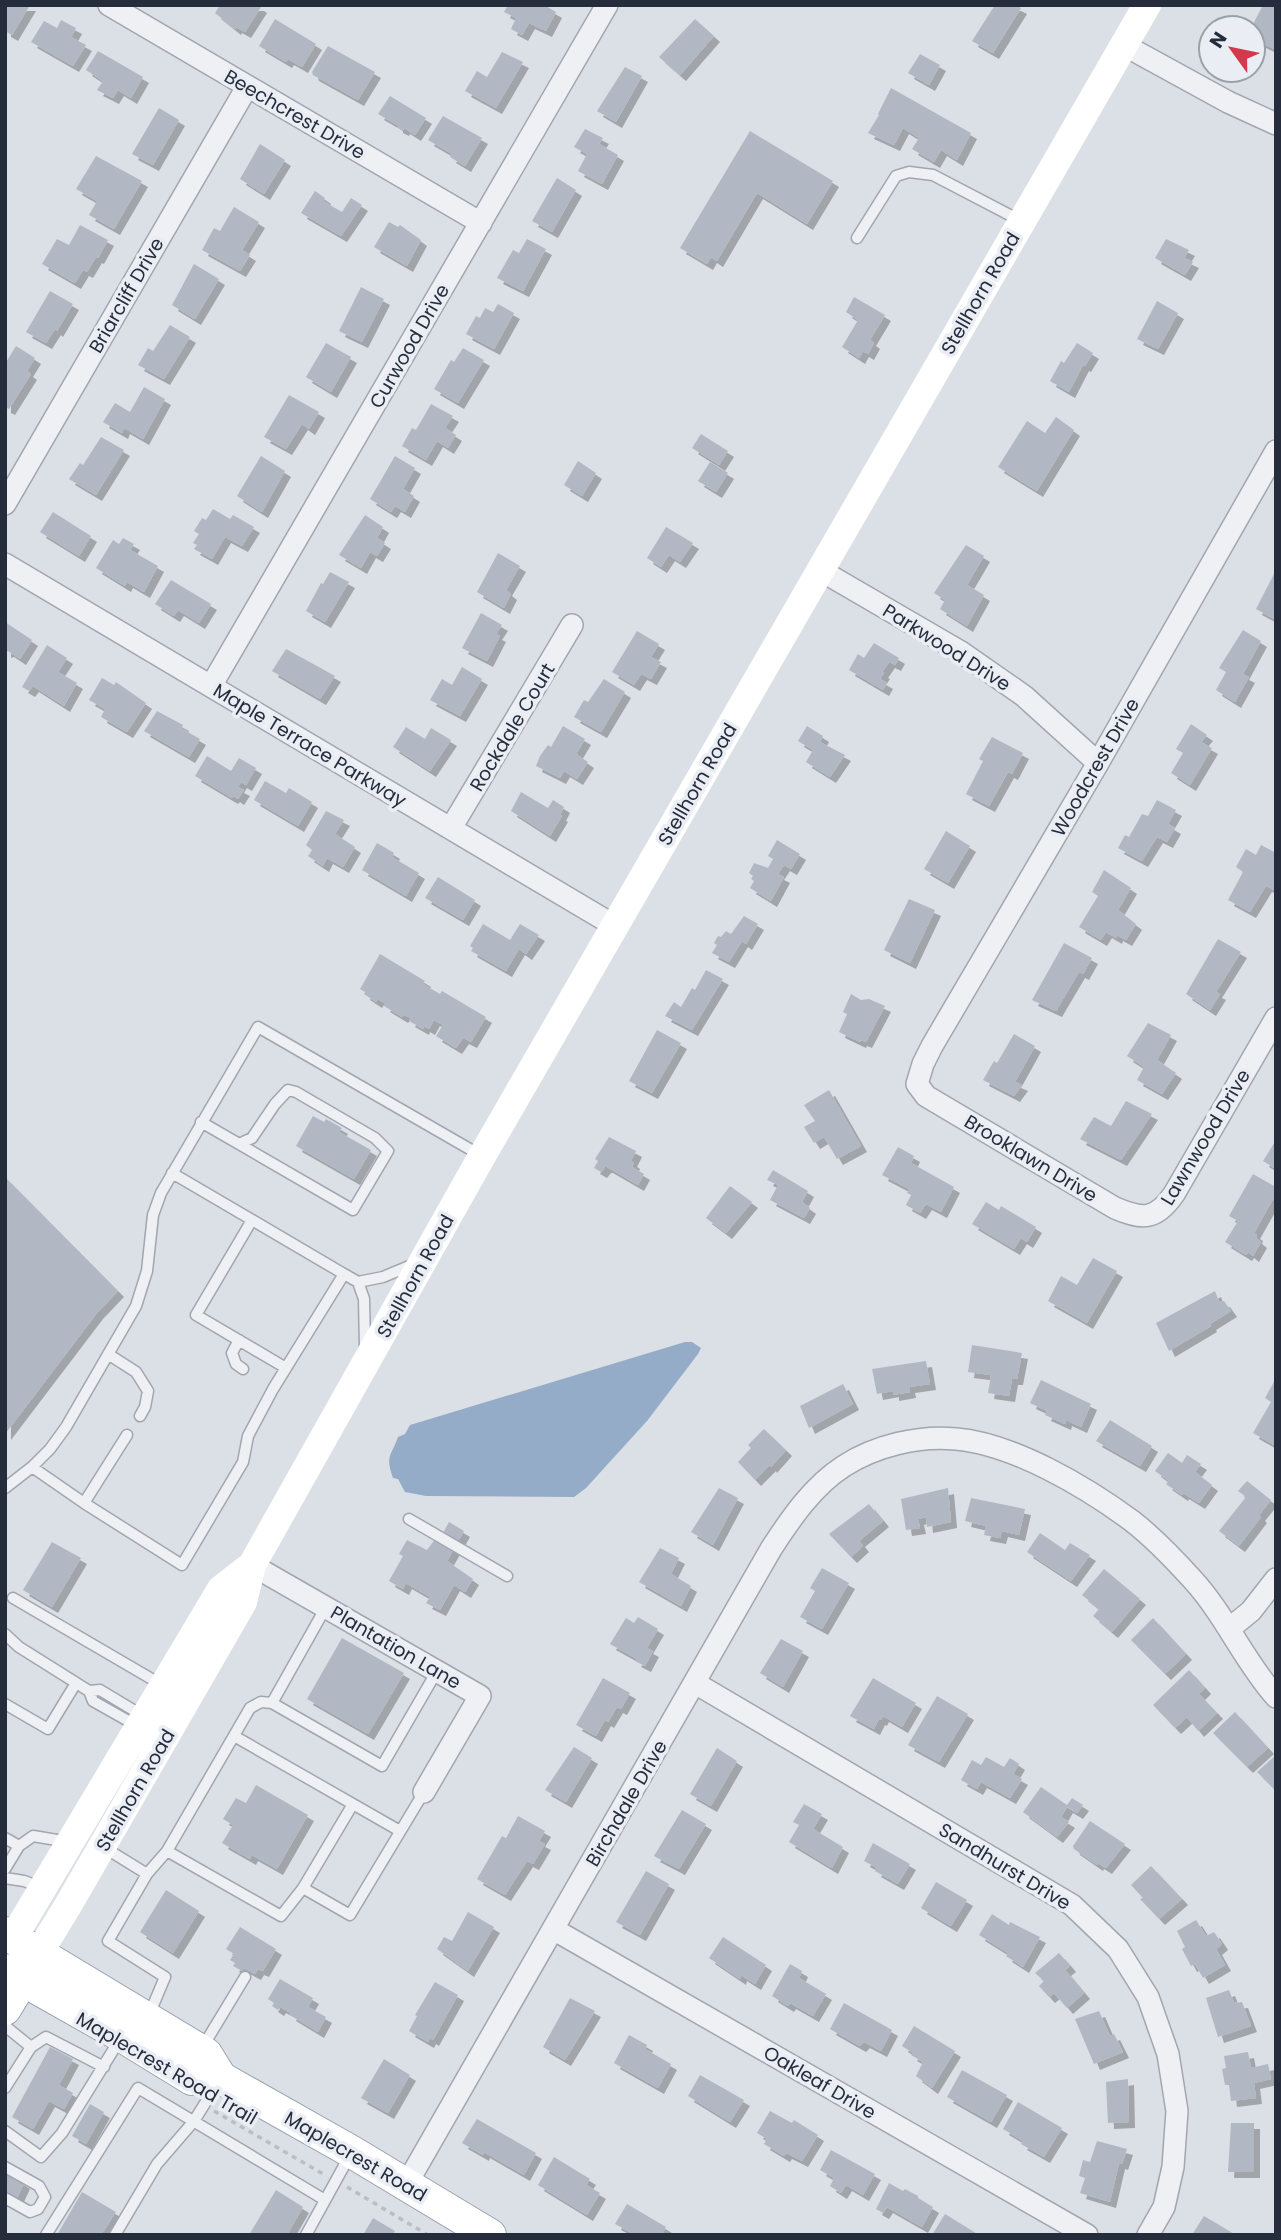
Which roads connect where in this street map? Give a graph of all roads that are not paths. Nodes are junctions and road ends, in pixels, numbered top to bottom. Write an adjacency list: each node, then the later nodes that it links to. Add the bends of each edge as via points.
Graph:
1 (109, 5): 5 (street, Beechcrest Drive)
2 (607, 5): 8 (street, Curwood Drive)
3 (1147, 5): 4 (main road, Stellhorn Road)
4 (1124, 45): 6 (street); 7 (main road, Stellhorn Road)
5 (247, 87): 8 (street, Beechcrest Drive); 11 (street, Briarcliff Drive)
6 (1276, 124)
7 (1021, 221): 9 (lane, via 933,175 909,172 896,176); 13 (main road, Stellhorn Road)
8 (481, 223): 15 (street, Curwood Drive)
9 (858, 238)
10 (1276, 451): 16 (street, Woodcrest Drive)
11 (5, 504)
12 (5, 564): 15 (street, Maple Terrace Parkway)
13 (820, 570): 16 (street, Parkwood Drive, via 961,652 1024,696); 18 (main road, Stellhorn Road)
14 (572, 625): 17 (street, Rockdale Court)
15 (211, 686): 17 (street, Maple Terrace Parkway)
16 (1098, 763): 20 (street, Woodcrest Drive, via 932,1046)
17 (451, 828): 18 (street, Maple Terrace Parkway)
18 (615, 926): 23 (main road, Stellhorn Road)
19 (1276, 1018): 25 (street, Lawnwood Drive, via 1166,1207)
20 (917, 1084): 25 (street, Brooklawn Drive, via 926,1096 1115,1208 1135,1217)
21 (201, 1122): 22 (lane); 23 (lane, via 258,1027); 24 (lane)
22 (239, 1144): 22 (lane, via 353,1210 388,1151 375,1138 288,1090 252,1139)
23 (482, 1156): 27 (main road, Stellhorn Road)
24 (172, 1172): 26 (lane); 31 (lane, via 153,1215 143,1289)
25 (1152, 1216)
26 (252, 1220): 28 (lane); 30 (lane, via 197,1315)
27 (423, 1261): 29 (lane, via 383,1278); 32 (main road, Stellhorn Road)
28 (344, 1274): 29 (lane); 33 (lane)
29 (358, 1282): 32 (lane, via 365,1310)
30 (239, 1340): 33 (lane); 34 (lane, via 232,1353)
31 (108, 1354): 37 (lane, via 136,1372 148,1391); 39 (lane, via 66,1427)
32 (365, 1364): 43 (main road, Stellhorn Road)
33 (286, 1368): 36 (lane)
34 (243, 1369)
35 (263, 1382): 36 (lane)
36 (274, 1389): 41 (lane, via 248,1436 243,1462 182,1565)
37 (140, 1416)
38 (127, 1435): 41 (lane)
39 (32, 1467): 40 (lane); 41 (lane)
40 (5, 1488)
41 (84, 1503)
42 (410, 1519): 44 (lane)
43 (252, 1565): 47 (street, Plantation Lane); 53 (main road, Stellhorn Road, via 221,1589); 65 (main road, Stellhorn Road, via 243,1602)
44 (507, 1576)
45 (1276, 1579): 48 (street, via 1251,1611)
46 (13, 1598): 53 (lane)
47 (326, 1606): 50 (street, Plantation Lane); 55 (lane)
48 (1229, 1629): 52 (street, Birchdale Drive, via 1167,1552 1132,1521 1078,1486 1002,1449 956,1438 918,1440 877,1450 844,1465 817,1488 771,1549); 54 (street, Birchdale Drive)
49 (5, 1634): 51 (lane)
50 (437, 1671): 55 (lane, via 382,1766); 59 (street, Plantation Lane, via 480,1696)
51 (76, 1683): 56 (lane, via 48,1729); 57 (lane, via 89,1691 100,1690)
52 (695, 1683): 72 (street, Birchdale Drive); 98 (street, Sandhurst Drive, via 1072,1905 1118,1949 1160,2025 1177,2111 1164,2207)
53 (164, 1686): 57 (main road, Stellhorn Road)
54 (1276, 1697)
55 (272, 1703): 58 (lane, via 250,1707)
56 (5, 1704)
57 (143, 1723): 63 (main road, Stellhorn Road)
58 (234, 1736): 60 (lane); 66 (lane)
59 (424, 1792): 61 (lane)
60 (353, 1804): 61 (lane); 71 (lane)
61 (400, 1831): 71 (lane, via 350,1915)
62 (5, 1838): 64 (lane)
63 (72, 1843): 64 (lane, via 33,1836); 70 (main road, Stellhorn Road)
64 (19, 1846): 67 (lane)
65 (102, 1846): 68 (lane); 73 (main road, Stellhorn Road)
66 (167, 1851): 68 (lane); 71 (lane, via 281,1916)
67 (5, 1869)
68 (146, 1874): 76 (lane, via 108,1941 165,1976)
69 (5, 1878): 70 (lane)
70 (44, 1888): 73 (main road, Stellhorn Road)
71 (303, 1888)
72 (553, 1929): 88 (street, Birchdale Drive); 97 (street, Oakleaf Drive)
73 (15, 1954): 75 (main road, Stellhorn Road); 76 (main road, Maplecrest Road); 78 (main road, Maplecrest Road)
74 (245, 1977): 80 (lane)
75 (5, 2009)
76 (148, 2017): 80 (main road, Maplecrest Road)
77 (5, 2026): 79 (lane)
78 (122, 2036): 81 (lane); 82 (main road, Maplecrest Road, via 192,2079)
79 (31, 2047): 81 (lane, via 46,2037); 83 (lane)
80 (201, 2050): 82 (main road, Maplecrest Road)
81 (104, 2067): 85 (lane, via 41,2157)
82 (221, 2078): 84 (lane); 86 (main road, Maplecrest Road)
83 (5, 2088)
84 (194, 2121): 90 (lane); 92 (lane, via 138,2088); 95 (lane, via 157,2164)
85 (5, 2131)
86 (352, 2152): 88 (main road, Maplecrest Road); 90 (lane)
87 (5, 2167): 91 (lane, via 39,2186 45,2197)
88 (406, 2185): 93 (main road, Maplecrest Road)
89 (5, 2198): 91 (lane, via 30,2213)
90 (325, 2200): 96 (lane)
91 (41, 2204): 92 (lane)
92 (60, 2213): 94 (lane)
93 (477, 2231)
94 (46, 2235)
95 (115, 2235)
96 (306, 2235)
97 (1087, 2235)
98 (1148, 2235)

